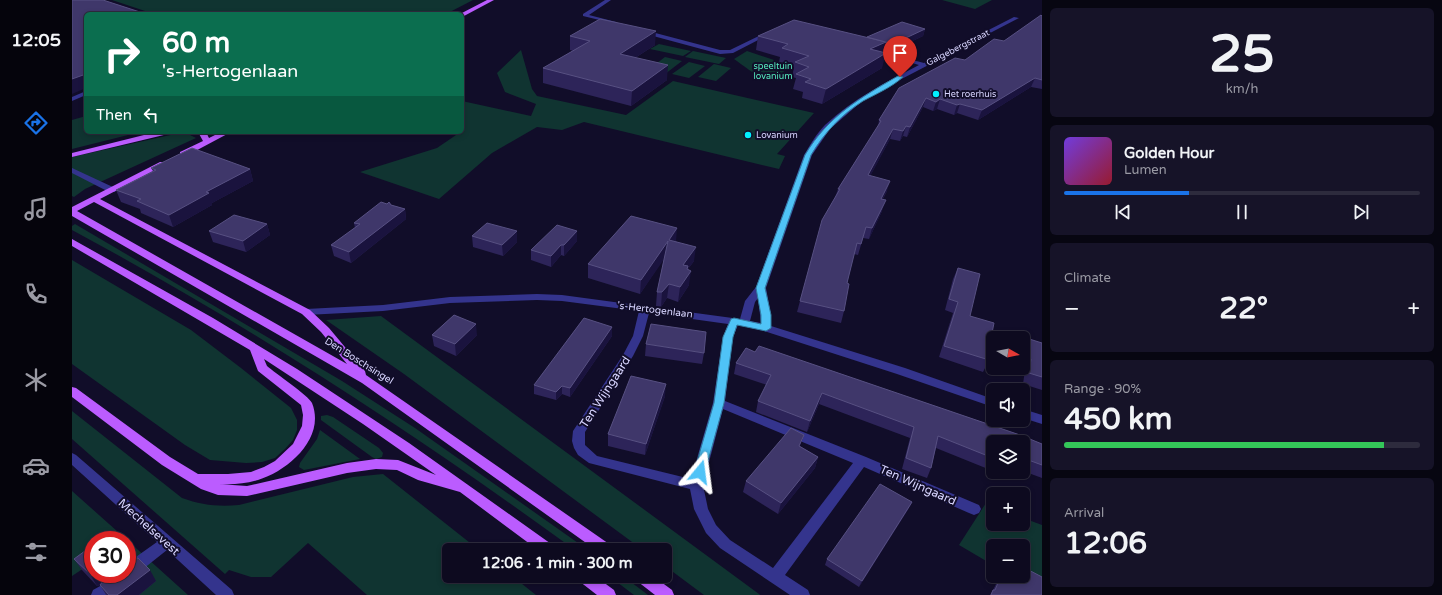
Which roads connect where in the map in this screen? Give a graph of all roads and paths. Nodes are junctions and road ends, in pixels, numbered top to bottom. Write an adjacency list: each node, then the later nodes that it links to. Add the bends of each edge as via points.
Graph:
1 (491, 0): 3 (main road)
2 (608, 0): 5 (street, via 585,15)
3 (464, 14)
4 (1016, 18): 9 (street, Galgebergstraat)
5 (623, 26)
6 (638, 30): 7 (street, via 720,52 731,52)
7 (774, 31)
8 (864, 48): 9 (street)
9 (925, 65): 22 (street, Galgebergstraat, via 859,101 828,127 816,142 808,155)
10 (84, 94): 11 (street)
11 (72, 99)
12 (157, 134): 16 (main road)
13 (203, 134): 15 (main road)
14 (223, 134): 15 (main road)
15 (207, 142): 18 (main road)
16 (72, 155)
17 (72, 170): 18 (street)
18 (112, 190): 19 (main road)
19 (94, 199): 20 (main road); 24 (main road)
20 (72, 211): 28 (main road, Den Boschsingel)
21 (72, 242): 27 (main road)
22 (761, 288): 25 (street, Galgebergstraat, via 750,301); 26 (street, Galgebergstraat)
23 (645, 309): 24 (street, 's-Hertogenlaan, via 562,298 512,297); 25 (street, 's-Hertogenlaan); 37 (street, Ten Wijngaard, via 638,336 628,356 579,431 577,441 581,452 593,460)
24 (306, 312): 28 (main road)
25 (739, 322): 26 (street, 's-Hertogenlaan); 31 (street, via 728,337)
26 (766, 328): 30 (street, 's-Hertogenlaan)
27 (255, 348): 36 (main road, via 262,368 306,403 309,411 306,434 286,460 260,475); 38 (main road)
28 (366, 380): 42 (main road, Den Boschsingel)
29 (72, 391): 36 (main road, via 166,461)
30 (986, 401)
31 (719, 403): 35 (street, Ten Wijngaard); 37 (street)
32 (1030, 416): 33 (street)
33 (1042, 420)
34 (72, 458): 40 (street, Mechelsevest)
35 (862, 461): 39 (street, Ten Wijngaard); 44 (street)
36 (197, 479): 38 (main road, via 218,490 247,491 347,468 389,464)
37 (696, 485): 44 (street, via 701,509 711,529 726,544)
38 (468, 489): 41 (main road)
39 (974, 510)
40 (167, 542): 43 (street); 47 (street, Mechelsevest)
41 (540, 543)
42 (597, 543)
43 (138, 564)
44 (775, 577): 50 (street)
45 (593, 583): 48 (main road)
46 (651, 583): 49 (main road)
47 (226, 595)
48 (609, 595)
49 (667, 595)
50 (803, 595)

